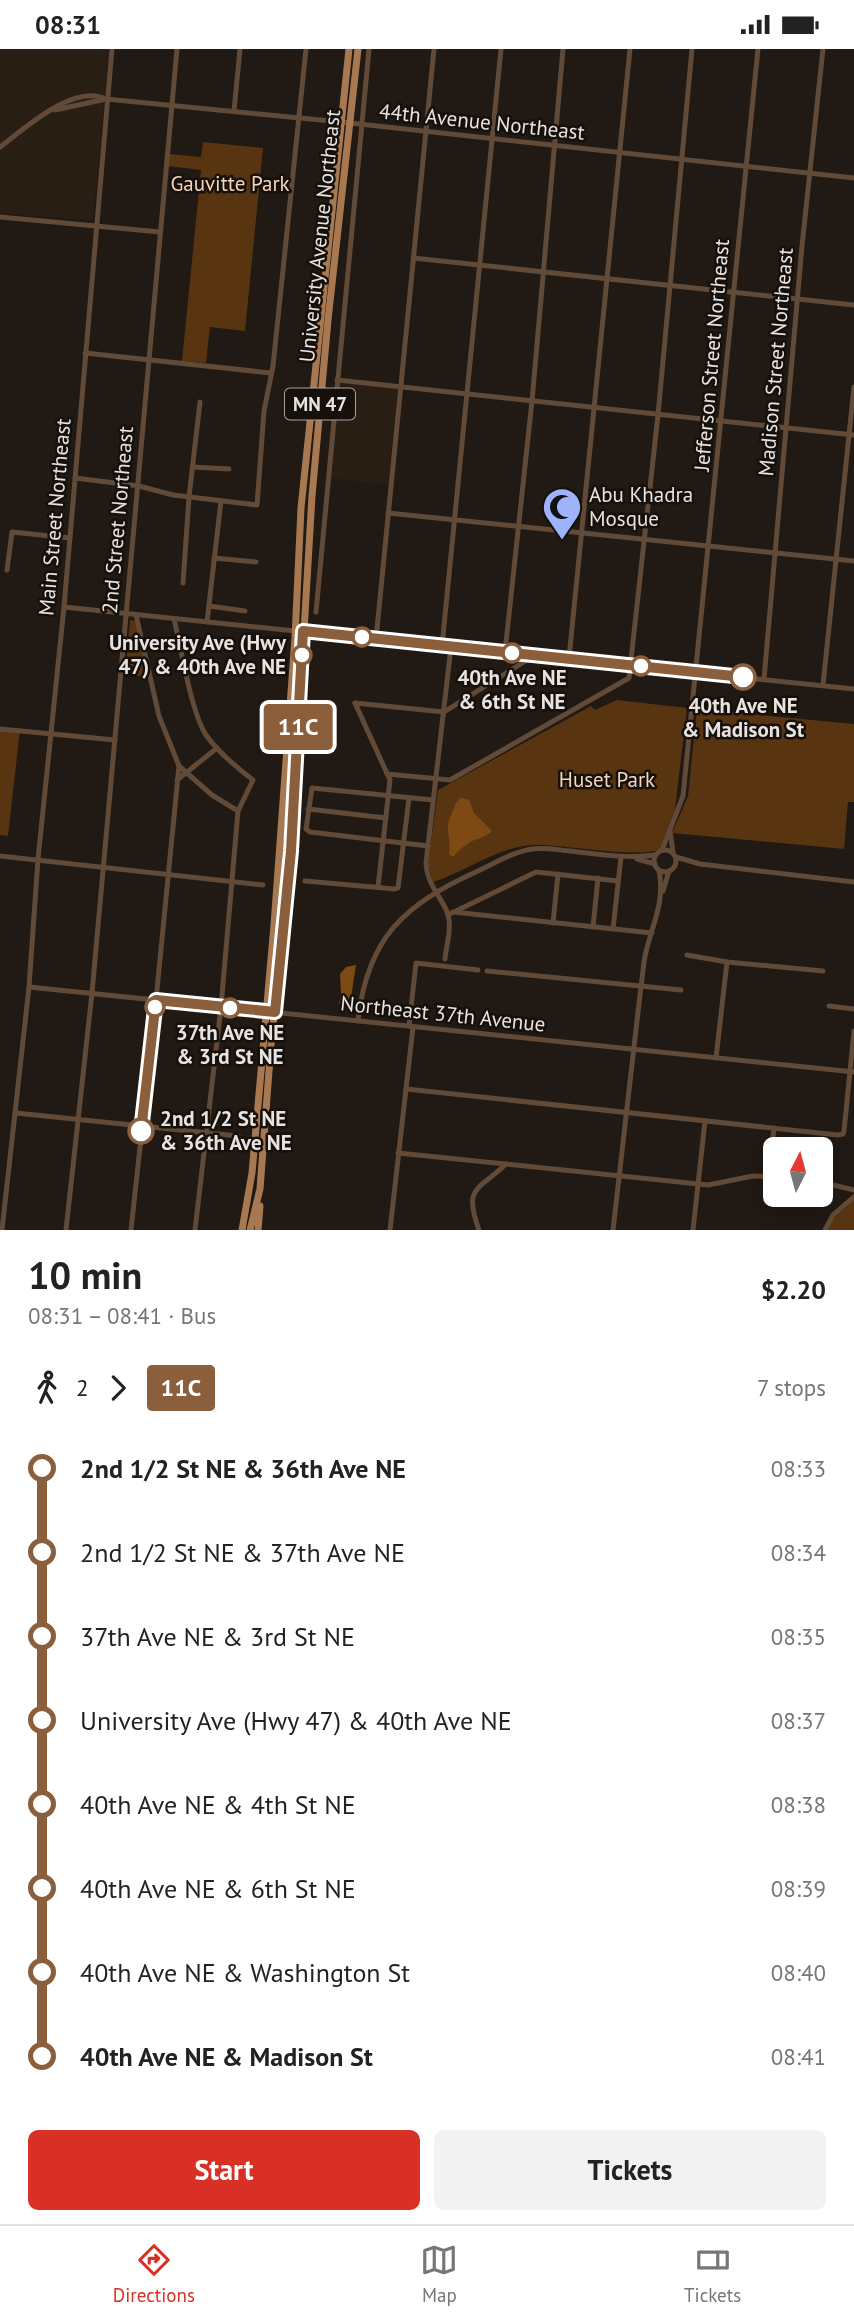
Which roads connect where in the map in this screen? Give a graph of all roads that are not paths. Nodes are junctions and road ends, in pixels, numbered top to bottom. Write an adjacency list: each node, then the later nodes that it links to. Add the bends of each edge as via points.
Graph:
1 (112, 49): 15 (street, Main Street Northeast)
2 (177, 49): 16 (street, 2nd Street Northeast)
3 (240, 49): 17 (street)
4 (306, 49): 18 (street)
5 (349, 49): 19 (main road, University Avenue Northeast / MN 47)
6 (358, 49): 19 (main road, University Avenue Northeast / MN 47)
7 (369, 49): 20 (street, University Avenue Northeast)
8 (434, 49): 21 (street)
9 (501, 49): 22 (street)
10 (563, 49): 23 (street)
11 (630, 49): 25 (street)
12 (692, 49): 26 (street)
13 (758, 49): 27 (street, Jefferson Street Northeast)
14 (823, 49): 28 (street, Madison Street Northeast)
15 (106, 99): 16 (street, 44th Avenue Northeast); 24 (street, 44th Avenue Northeast, via 46,114); 31 (street, Main Street Northeast)
16 (172, 105): 17 (street, 44th Avenue Northeast); 32 (street, 2nd Street Northeast)
17 (234, 111): 18 (street, 44th Avenue Northeast)
18 (299, 118): 19 (street, 44th Avenue Northeast); 43 (street)
19 (346, 122): 20 (street, 44th Avenue Northeast); 83 (main road, University Avenue Northeast / MN 47, via 301,508)
20 (361, 124): 21 (street, 44th Avenue Northeast); 44 (street, University Avenue Northeast)
21 (426, 131): 22 (street, 44th Avenue Northeast); 33 (street)
22 (492, 138): 23 (street, 44th Avenue Northeast); 34 (street)
23 (554, 145): 25 (street, 44th Avenue Northeast); 35 (street)
24 (0, 147)
25 (620, 153): 26 (street, 44th Avenue Northeast); 36 (street)
26 (682, 160): 27 (street, 44th Avenue Northeast); 37 (street)
27 (746, 167): 28 (street, 44th Avenue Northeast); 38 (street, Jefferson Street Northeast)
28 (810, 174): 29 (street, 44th Avenue Northeast); 39 (street, Madison Street Northeast)
29 (854, 179)
30 (0, 217): 31 (street)
31 (96, 226): 32 (street); 41 (street, Main Street Northeast)
32 (160, 232): 42 (street, 2nd Street Northeast)
33 (413, 258): 34 (street); 45 (street)
34 (480, 265): 35 (street); 47 (street)
35 (543, 272): 36 (street); 48 (street)
36 (606, 278): 37 (street); 50 (street)
37 (669, 284): 38 (street); 51 (street)
38 (734, 292): 39 (street); 52 (street, Jefferson Street Northeast)
39 (797, 299): 40 (street); 53 (street, Madison Street Northeast)
40 (854, 305)
41 (85, 353): 42 (street); 57 (street, Main Street Northeast)
42 (148, 360): 43 (street); 58 (street, 2nd Street Northeast)
43 (271, 373): 60 (street, via 257,505)
44 (337, 380): 45 (street); 78 (street, University Avenue Northeast)
45 (401, 387): 47 (street); 61 (street)
46 (854, 387): 54 (street)
47 (467, 394): 48 (street); 62 (street)
48 (532, 401): 50 (street); 63 (street)
49 (200, 402): 55 (street)
50 (595, 408): 51 (street); 64 (street)
51 (658, 415): 52 (street); 66 (street)
52 (721, 421): 53 (street); 67 (street, Jefferson Street Northeast)
53 (786, 428): 54 (street); 68 (street, Madison Street Northeast)
54 (852, 435): 70 (street)
55 (193, 467): 56 (street); 59 (street)
56 (229, 469)
57 (75, 478): 58 (street); 65 (street, Main Street Northeast)
58 (137, 486): 59 (street); 79 (street, 2nd Street Northeast)
59 (189, 497): 60 (street); 74 (street)
60 (221, 501): 69 (street)
61 (388, 513): 62 (street); 84 (street)
62 (455, 520): 63 (street); 85 (street)
63 (518, 527): 64 (street); 87 (street)
64 (583, 534): 66 (street); 89 (street)
65 (70, 538): 73 (street, via 12,532); 76 (street, Main Street Northeast)
66 (645, 541): 67 (street); 90 (street)
67 (709, 547): 68 (street); 91 (street, Jefferson Street Northeast)
68 (774, 554): 70 (street); 92 (street, Madison Street Northeast)
69 (214, 558): 72 (street); 75 (street)
70 (836, 559): 71 (street); 93 (street)
71 (854, 561)
72 (256, 562)
73 (7, 570)
74 (183, 583)
75 (209, 606): 77 (street); 82 (street)
76 (64, 607): 79 (street); 97 (street, Main Street Northeast)
77 (245, 611)
78 (316, 611)
79 (126, 614): 80 (street); 98 (street, 2nd Street Northeast)
80 (136, 615): 81 (street); 100 (street, via 159,716)
81 (174, 618): 82 (street); 99 (street, via 193,701 204,733)
82 (207, 622): 83 (street)
83 (299, 631): 84 (street); 157 (main road, University Avenue Northeast / MN 47); 158 (main road, University Avenue Northeast / MN 47, via 291,851)
84 (376, 639): 85 (street)
85 (442, 646): 86 (street)
86 (451, 647): 87 (street); 95 (street)
87 (505, 652): 88 (street)
88 (535, 655): 89 (street); 95 (street)
89 (569, 658): 90 (street)
90 (632, 665): 91 (street); 103 (street, via 629,678 450,779)
91 (696, 672): 92 (street); 111 (street, Jefferson Street Northeast, via 683,796)
92 (764, 679): 93 (street)
93 (823, 685): 94 (street)
94 (854, 689)
95 (444, 712): 102 (street, via 355,703); 103 (street)
96 (0, 729): 97 (street)
97 (51, 734): 98 (street); 120 (street, Main Street Northeast)
98 (115, 740): 123 (street, 2nd Street Northeast)
99 (218, 748): 101 (street); 109 (street, via 253,780)
100 (179, 766): 101 (street); 104 (street)
101 (187, 772): 104 (street); 109 (street)
102 (387, 774): 103 (street); 105 (street)
103 (434, 779): 107 (street)
104 (177, 780): 127 (street)
105 (388, 796): 106 (street); 108 (street, via 312,788); 110 (street)
106 (409, 798): 107 (street); 113 (street)
107 (433, 800): 114 (street)
108 (308, 809): 110 (street); 112 (street, via 306,829 310,832)
109 (238, 811): 130 (street)
110 (386, 818): 112 (street)
111 (670, 828): 115 (street, Jefferson Street Northeast); 117 (street, Jefferson Street Northeast)
112 (383, 842): 113 (street); 135 (street)
113 (405, 844): 114 (street); 135 (street, via 398,888)
114 (428, 846): 136 (street, via 426,871)
115 (662, 850): 116 (street); 117 (street)
116 (655, 855): 119 (street); 121 (street)
117 (674, 855): 122 (street); 124 (street)
118 (0, 856): 120 (street)
119 (624, 857): 121 (street); 132 (street); 136 (street, via 532,849)
120 (38, 859): 123 (street); 150 (street, Main Street Northeast)
121 (655, 864): 125 (street)
122 (700, 864): 124 (street); 133 (street)
123 (102, 866): 127 (street); 152 (street, 2nd Street Northeast)
124 (675, 866): 126 (street)
125 (659, 870): 126 (street); 137 (street)
126 (669, 871): 137 (street)
127 (167, 874): 130 (street); 153 (street)
128 (558, 874): 129 (street); 138 (street, via 536,872); 139 (street)
129 (598, 879): 132 (street); 140 (street)
130 (232, 881): 134 (street); 155 (street)
131 (305, 881): 135 (street)
132 (618, 881): 141 (street)
133 (854, 881)
134 (263, 885)
135 (378, 887)
136 (434, 892): 138 (street); 159 (street, via 406,913 383,942 363,986)
137 (662, 894): 142 (street)
138 (451, 913): 139 (street); 144 (street)
139 (553, 923): 140 (street)
140 (593, 927): 141 (street)
141 (613, 929): 142 (street)
142 (652, 933): 149 (street)
143 (687, 955): 145 (street)
144 (444, 959)
145 (727, 962): 148 (street); 163 (street)
146 (478, 970): 160 (street, via 416,963)
147 (487, 971): 149 (street)
148 (822, 971)
149 (641, 986): 151 (street); 162 (street)
150 (29, 987): 152 (street, Northeast 37th Avenue); 166 (street, Main Street Northeast)
151 (681, 990)
152 (92, 993): 153 (street, Northeast 37th Avenue); 168 (street, 2nd Street Northeast)
153 (156, 1000): 155 (street, Northeast 37th Avenue); 170 (street)
154 (829, 1006): 156 (street)
155 (221, 1007): 157 (street, Northeast 37th Avenue); 172 (street)
156 (854, 1009)
157 (266, 1011): 158 (street, Northeast 37th Avenue); 188 (main road, MN 47, via 252,1173)
158 (275, 1012): 159 (street, Northeast 37th Avenue); 181 (main road, MN 47)
159 (358, 1021): 160 (street, Northeast 37th Avenue)
160 (411, 1026): 162 (street, Northeast 37th Avenue); 165 (street)
161 (854, 1031): 164 (street)
162 (634, 1049): 163 (street, Northeast 37th Avenue); 167 (street)
163 (716, 1058): 164 (street, Northeast 37th Avenue)
164 (852, 1072): 171 (street, via 843,1134)
165 (406, 1089): 167 (street); 175 (street)
166 (16, 1113): 168 (street); 184 (street, Main Street Northeast)
167 (626, 1113): 169 (street); 177 (street)
168 (78, 1120): 170 (street); 185 (street, 2nd Street Northeast)
169 (705, 1121): 171 (street); 179 (street)
170 (142, 1126): 172 (street); 186 (street)
171 (774, 1128): 174 (street)
172 (206, 1133): 173 (street); 187 (street)
173 (238, 1136)
174 (774, 1137)
175 (398, 1153): 176 (street); 191 (street)
176 (506, 1164): 177 (street); 192 (street, via 474,1193 472,1208)
177 (619, 1176): 179 (street); 193 (street)
178 (763, 1177): 179 (street)
179 (698, 1184): 194 (street)
180 (833, 1185): 182 (street)
181 (260, 1189): 189 (main road, MN 47); 190 (main road)
182 (853, 1189)
183 (854, 1197): 195 (street, via 833,1215)
184 (2, 1230)
185 (66, 1230)
186 (131, 1230)
187 (195, 1230)
188 (242, 1230)
189 (250, 1230)
190 (258, 1230)
191 (390, 1230)
192 (479, 1230)
193 (613, 1230)
194 (693, 1230)
195 (825, 1230)

